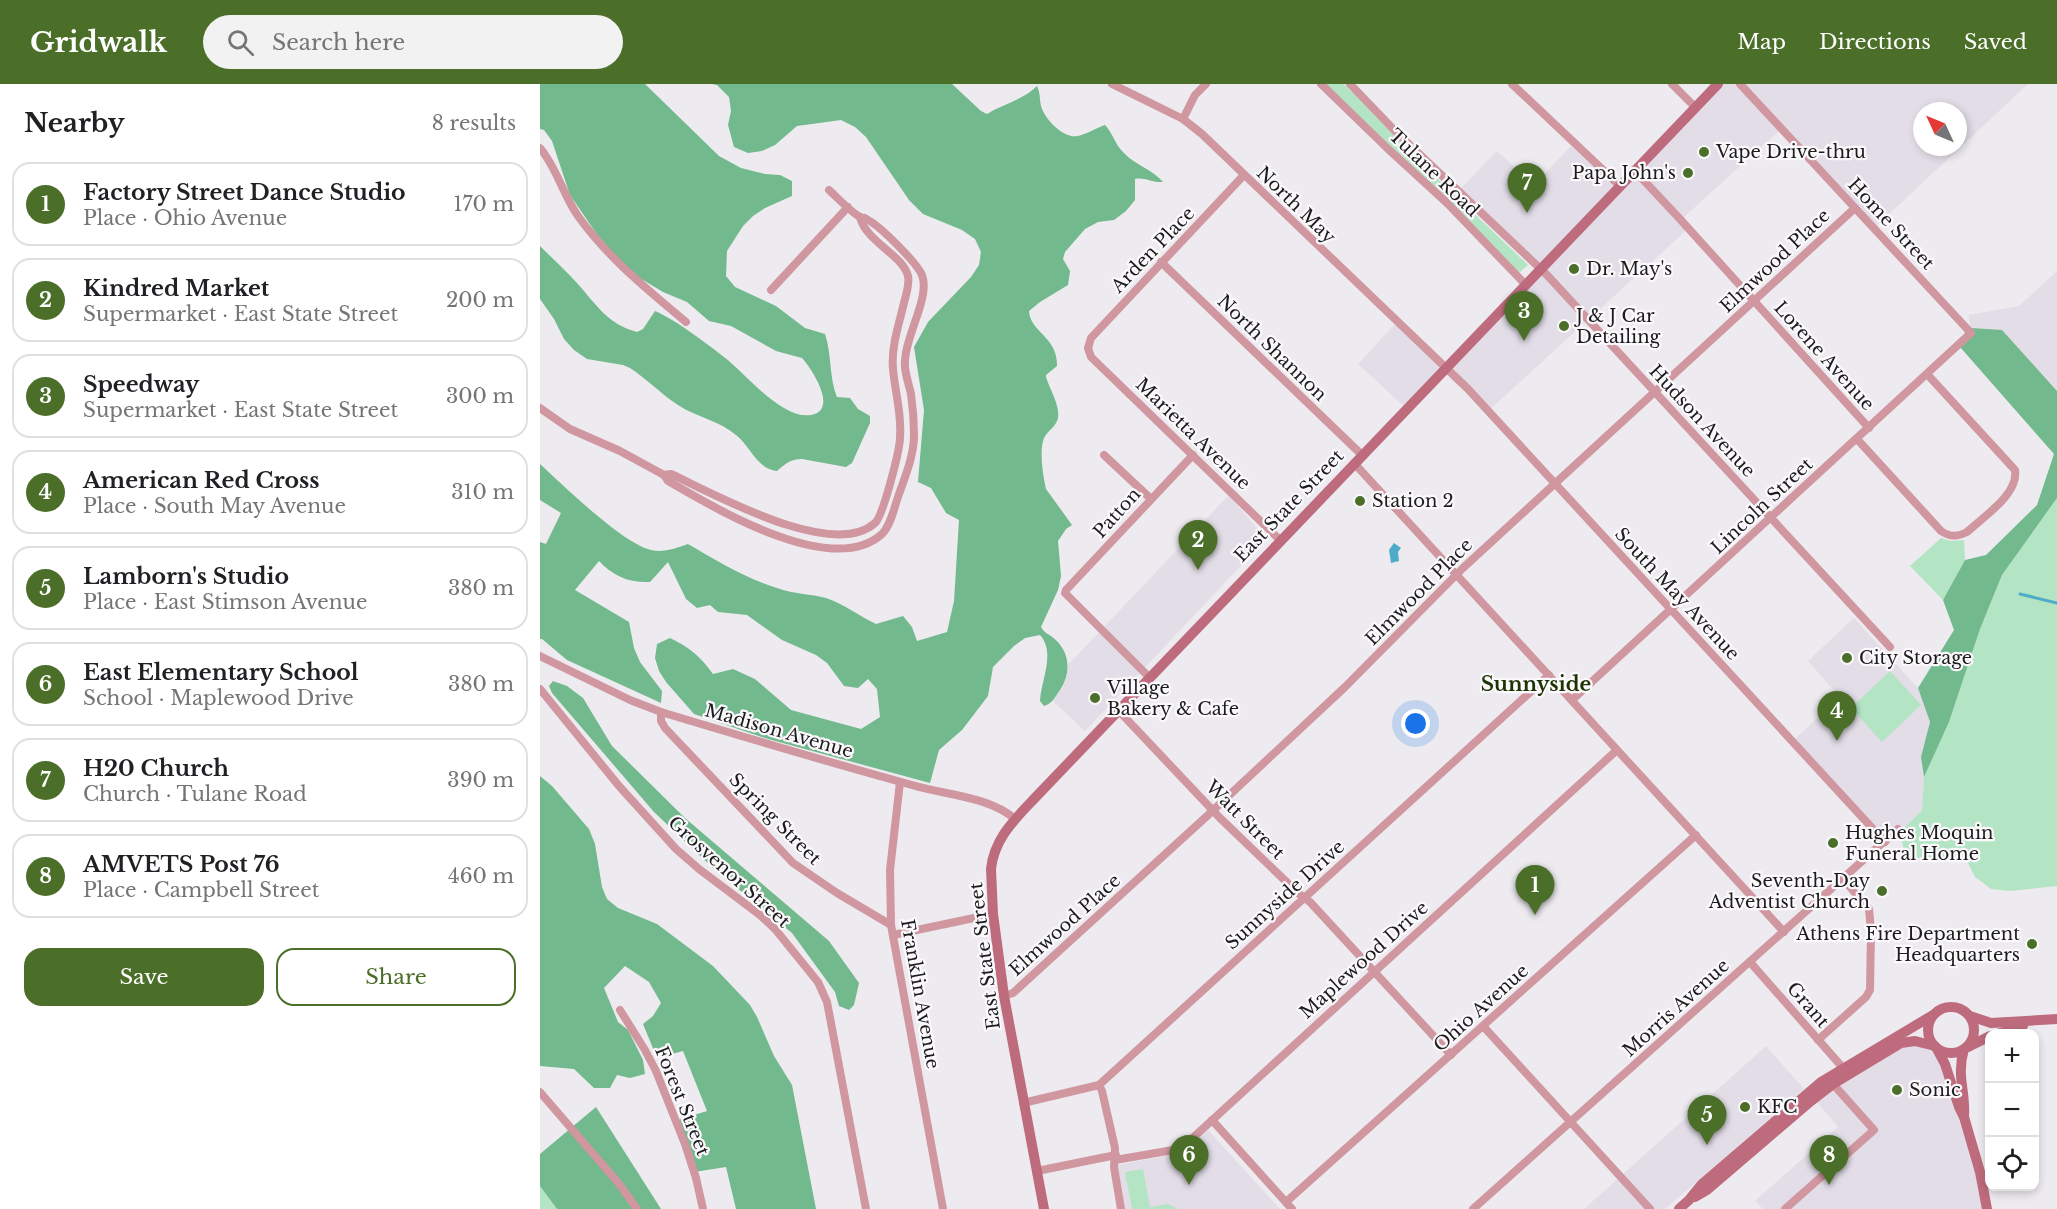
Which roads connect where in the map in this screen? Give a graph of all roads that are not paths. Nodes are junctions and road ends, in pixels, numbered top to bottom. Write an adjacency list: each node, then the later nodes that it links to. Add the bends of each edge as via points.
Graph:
1 (1112, 84): 10 (street, North May)
2 (1206, 84): 10 (street, via 1195,95)
3 (1322, 84): 21 (street, Tulane Road)
4 (1350, 84): 20 (street, Tulane Road)
5 (1512, 84): 14 (street)
6 (1672, 84): 9 (street)
7 (1718, 84): 9 (main road, East State Street)
8 (1740, 84): 17 (street, Home Street)
9 (1695, 107): 12 (main road, East State Street)
10 (1183, 119): 13 (street, North May)
11 (540, 148): 24 (street, via 570,204 600,243 620,266)
12 (1635, 171): 14 (main road, East State Street); 23 (street, Lorene Avenue)
13 (1244, 175): 19 (street, Arden Place); 27 (street, North May)
14 (1620, 186): 20 (main road, East State Street)
15 (829, 190): 16 (street)
16 (848, 207): 18 (street); 22 (street)
17 (1855, 208): 23 (street, Elmwood Place); 25 (street, Home Street)
18 (860, 217): 36 (street, via 862,227 908,275 892,368 900,439 877,521 851,534 791,527 671,474); 36 (street, via 869,220 913,260 925,285 905,357 914,437 908,470 884,532 872,542 841,549 795,543 706,503)
19 (1161, 262): 26 (street, Arden Place, via 1091,338); 35 (street, North Shannon)
20 (1541, 269): 21 (main road, East State Street); 29 (street, Hudson Avenue)
21 (1526, 285): 27 (main road, East State Street)
22 (771, 290)
23 (1755, 301): 29 (street, Elmwood Place); 31 (street, Lorene Avenue)
24 (686, 322)
25 (1971, 333): 28 (street, Lincoln Street)
26 (1088, 348): 33 (street, Marietta Avenue, via 1091,357)
27 (1446, 368): 35 (main road, East State Street); 37 (street, South May Avenue)
28 (1927, 374): 31 (street, Lincoln Street); 32 (street, via 2015,470 2016,481 2003,499 1966,532 1948,535)
29 (1655, 392): 37 (street, Elmwood Place); 39 (street, Hudson Avenue)
30 (540, 408): 36 (street, via 570,429)
31 (1869, 428): 32 (street, Lincoln Street)
32 (1857, 439): 39 (street, Lincoln Street)
33 (1193, 454): 38 (street, Patton); 40 (street, Marietta Avenue)
34 (1104, 455): 38 (street)
35 (1358, 459): 40 (main road, East State Street); 41 (street, North Shannon)
36 (664, 475)
37 (1556, 484): 41 (street, Elmwood Place); 42 (street, South May Avenue)
38 (1150, 498): 46 (street, Patton, via 1065,593)
39 (1772, 518): 42 (street, Lincoln Street); 43 (street, Hudson Avenue)
40 (1280, 540): 46 (main road, East State Street)
41 (1456, 574): 45 (street, North Shannon); 53 (street, Elmwood Place, via 1345,687)
42 (1671, 610): 48 (street, Lincoln Street); 57 (street, South May Avenue)
43 (1890, 646)
44 (540, 656): 50 (street, Madison Avenue)
45 (1549, 675): 48 (street, North Shannon); 59 (street, Sunnyside Drive)
46 (1149, 677): 49 (main road, East State Street)
47 (540, 689): 93 (street, Grosvenor Street, via 666,839 768,922 822,989)
48 (1572, 700): 51 (street, North Shannon)
49 (1118, 710): 53 (street, Watt Street); 54 (main road, East State Street)
50 (661, 712): 52 (street, Madison Avenue); 61 (street, Spring Street, via 665,728 793,863)
51 (1617, 750): 56 (street, North Shannon); 65 (street, Maplewood Drive)
52 (900, 782): 54 (street, Madison Avenue, via 994,805); 61 (street, Franklin Avenue, via 890,870)
53 (1213, 811): 59 (street, Watt Street); 66 (street, Elmwood Place, via 1012,994)
54 (1015, 819): 60 (main road, East State Street, via 998,842 993,857)
55 (1898, 829): 57 (street, Morris Avenue)
56 (1696, 835): 62 (street, North Shannon); 72 (street, Ohio Avenue)
57 (1885, 843): 58 (street, Morris Avenue)
58 (1843, 879): 62 (street, Morris Avenue); 75 (street, via 1869,909 1870,990)
59 (1304, 898): 65 (street, Watt Street); 81 (street, Sunnyside Drive)
60 (993, 914): 63 (street); 66 (main road, East State Street)
61 (891, 925): 63 (street, Franklin Avenue)
62 (1784, 932): 64 (street, Morris Avenue)
63 (893, 935): 94 (street, Franklin Avenue)
64 (1750, 962): 75 (street, Grant); 86 (street, Morris Avenue)
65 (1374, 972): 78 (street, Watt Street); 85 (street, Maplewood Drive)
66 (1004, 996): 83 (main road, East State Street)
67 (620, 1010): 92 (street, Forest Street, via 656,1071 685,1144)
68 (1933, 1015): 69 (main road, via 1952,1006); 76 (main road, via 1928,1030); 79 (main road)
69 (1970, 1016): 71 (main road, via 1991,1023); 77 (main road, via 1975,1032)
70 (2057, 1019): 71 (main road)
71 (2032, 1022): 73 (main road)
72 (1483, 1026): 78 (street, Ohio Avenue); 86 (street)
73 (2013, 1029)
74 (1985, 1038): 77 (main road)
75 (1818, 1040): 79 (street, Grant)
76 (1936, 1047): 77 (main road, via 1949,1053); 80 (main road, via 1916,1041 1901,1043); 84 (main road)
77 (1966, 1048): 84 (main road, via 1960,1067)
78 (1451, 1055): 90 (street, Ohio Avenue)
79 (1843, 1068): 89 (main road, via 1773,1122)
80 (1833, 1084): 89 (main road, via 1707,1190); 101 (street, via 1874,1130)
81 (1099, 1085): 83 (street, Sunnyside Drive); 87 (street)
82 (540, 1092): 91 (street)
83 (1023, 1102): 88 (main road, East State Street)
84 (1964, 1117): 102 (main road)
85 (1212, 1120): 87 (street, Maplewood Drive, via 1179,1149); 90 (street)
86 (1571, 1122): 98 (street, Morris Avenue); 99 (street)
87 (1115, 1157): 88 (street, Maplewood Drive); 96 (street)
88 (1037, 1171): 95 (main road, East State Street)
89 (1689, 1200): 100 (main road)
90 (1286, 1202): 97 (street)
91 (637, 1209)
92 (703, 1209)
93 (866, 1209)
94 (944, 1209)
95 (1044, 1209)
96 (1121, 1209)
97 (1292, 1209)
98 (1473, 1209)
99 (1650, 1209)
100 (1678, 1209)
101 (1785, 1209)
102 (1987, 1209)

